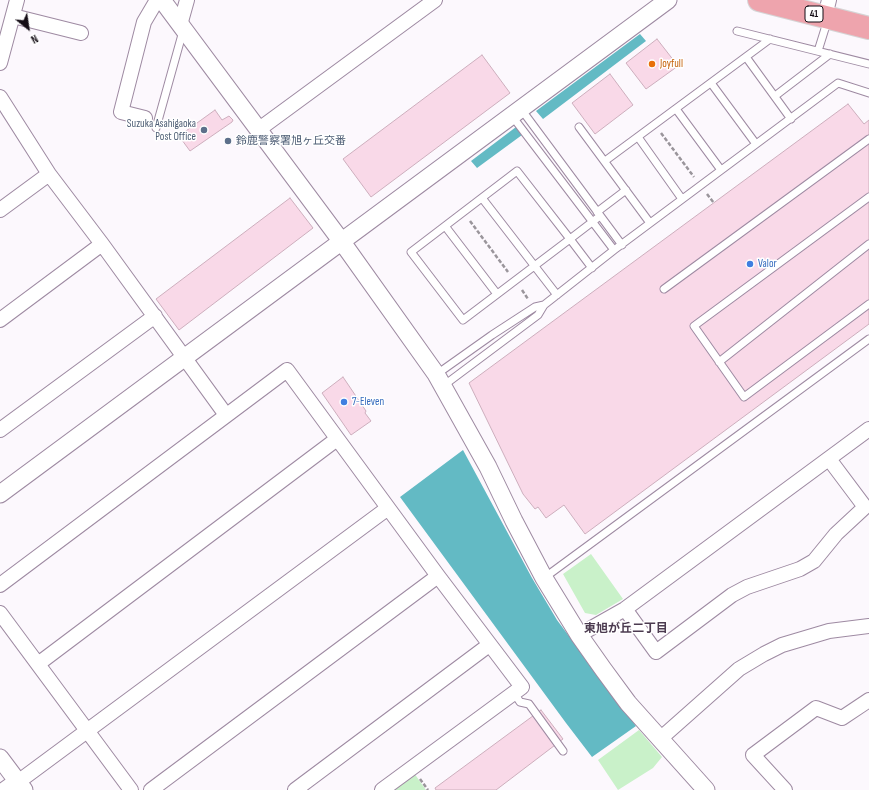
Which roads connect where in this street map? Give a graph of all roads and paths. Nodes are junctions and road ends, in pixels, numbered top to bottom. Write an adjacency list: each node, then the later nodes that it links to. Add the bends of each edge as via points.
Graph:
1 (17, 0): 9 (street)
2 (157, 0): 26 (street, via 144,22 122,112)
3 (162, 0): 10 (street)
4 (187, 0): 10 (street)
5 (435, 0): 31 (street)
6 (668, 0): 25 (street)
7 (759, 0): 8 (main road, 41)
8 (828, 11): 11 (main road, 41); 15 (lane)
9 (13, 16): 13 (street); 18 (street)
10 (182, 27): 30 (lane); 31 (street)
11 (869, 28)
12 (737, 31): 14 (lane)
13 (81, 33)
14 (770, 39): 15 (lane); 17 (lane)
15 (818, 51): 16 (lane)
16 (830, 54): 19 (lane); 22 (lane)
17 (746, 57): 20 (lane); 22 (lane)
18 (0, 63)
19 (869, 64)
20 (711, 83): 24 (lane); 34 (lane)
21 (869, 93): 27 (lane, via 838,84)
22 (775, 96): 27 (lane)
23 (0, 99): 37 (street)
24 (676, 109): 28 (lane); 36 (lane)
25 (516, 112): 45 (lane); 46 (lane); 50 (street)
26 (145, 118)
27 (791, 118): 34 (lane)
28 (654, 125): 32 (lane); 38 (path)
29 (579, 127): 35 (lane)
30 (156, 128)
31 (258, 130): 50 (street)
32 (638, 137): 35 (lane); 42 (lane)
33 (869, 139): 57 (lane)
34 (756, 144): 36 (lane)
35 (605, 162): 39 (lane)
36 (721, 170): 38 (lane)
37 (49, 174): 44 (street); 51 (street)
38 (700, 185): 42 (lane); 43 (path)
39 (626, 190): 45 (lane); 47 (lane)
40 (869, 197): 66 (lane, via 694,326)
41 (482, 198): 48 (lane); 49 (lane, via 517,172); 55 (lane)
42 (682, 199): 47 (lane)
43 (714, 203)
44 (0, 210)
45 (598, 214): 46 (lane); 53 (lane)
46 (593, 222): 49 (lane); 54 (lane)
47 (650, 223): 53 (lane)
48 (445, 226): 58 (lane); 58 (lane, via 411,252 458,314 463,320)
49 (570, 240): 55 (lane); 56 (lane)
50 (342, 242): 65 (street); 67 (street)
51 (102, 244): 62 (street); 63 (street)
52 (869, 244): 66 (lane)
53 (622, 245): 54 (lane)
54 (614, 250): 56 (lane)
55 (535, 266): 58 (lane); 59 (lane)
56 (592, 268): 59 (lane)
57 (664, 289)
58 (497, 294)
59 (557, 294): 61 (lane)
60 (869, 304): 66 (lane, via 744,397)
61 (544, 305): 67 (lane, via 535,307 504,327); 67 (lane, via 538,315)
62 (155, 316): 65 (street); 70 (street)
63 (0, 320)
64 (869, 339): 76 (lane)
65 (184, 358): 68 (street); 73 (street)
66 (719, 362)
67 (440, 380): 76 (street, via 488,467)
68 (226, 415): 71 (street, via 287,370); 77 (street)
69 (869, 429): 72 (street)
70 (0, 430)
71 (337, 439): 74 (street); 83 (street)
72 (829, 459): 78 (street); 78 (street, via 865,507 836,534 814,561 800,569 747,587 732,595 656,652)
73 (0, 494)
74 (388, 508): 75 (street); 86 (street)
75 (438, 576): 82 (street); 93 (street)
76 (544, 578): 81 (street)
77 (0, 585)
78 (625, 609): 81 (street)
79 (0, 613): 83 (street)
80 (869, 626): 87 (street, via 829,631 782,645 764,654 738,669)
81 (579, 635): 87 (street, via 628,703)
82 (489, 645): 84 (street, via 522,687); 94 (street)
83 (38, 664): 86 (street)
84 (514, 694): 88 (lane, via 520,702 529,704); 95 (street)
85 (869, 700): 97 (street, via 842,718 816,708 753,755)
86 (88, 731): 90 (street); 92 (street)
87 (660, 738): 96 (street)
88 (563, 751)
89 (0, 758): 90 (street)
90 (20, 784): 91 (street)
91 (3, 790)
92 (131, 790)
93 (151, 790)
94 (295, 790)
95 (382, 790)
96 (706, 790)
97 (784, 790)

